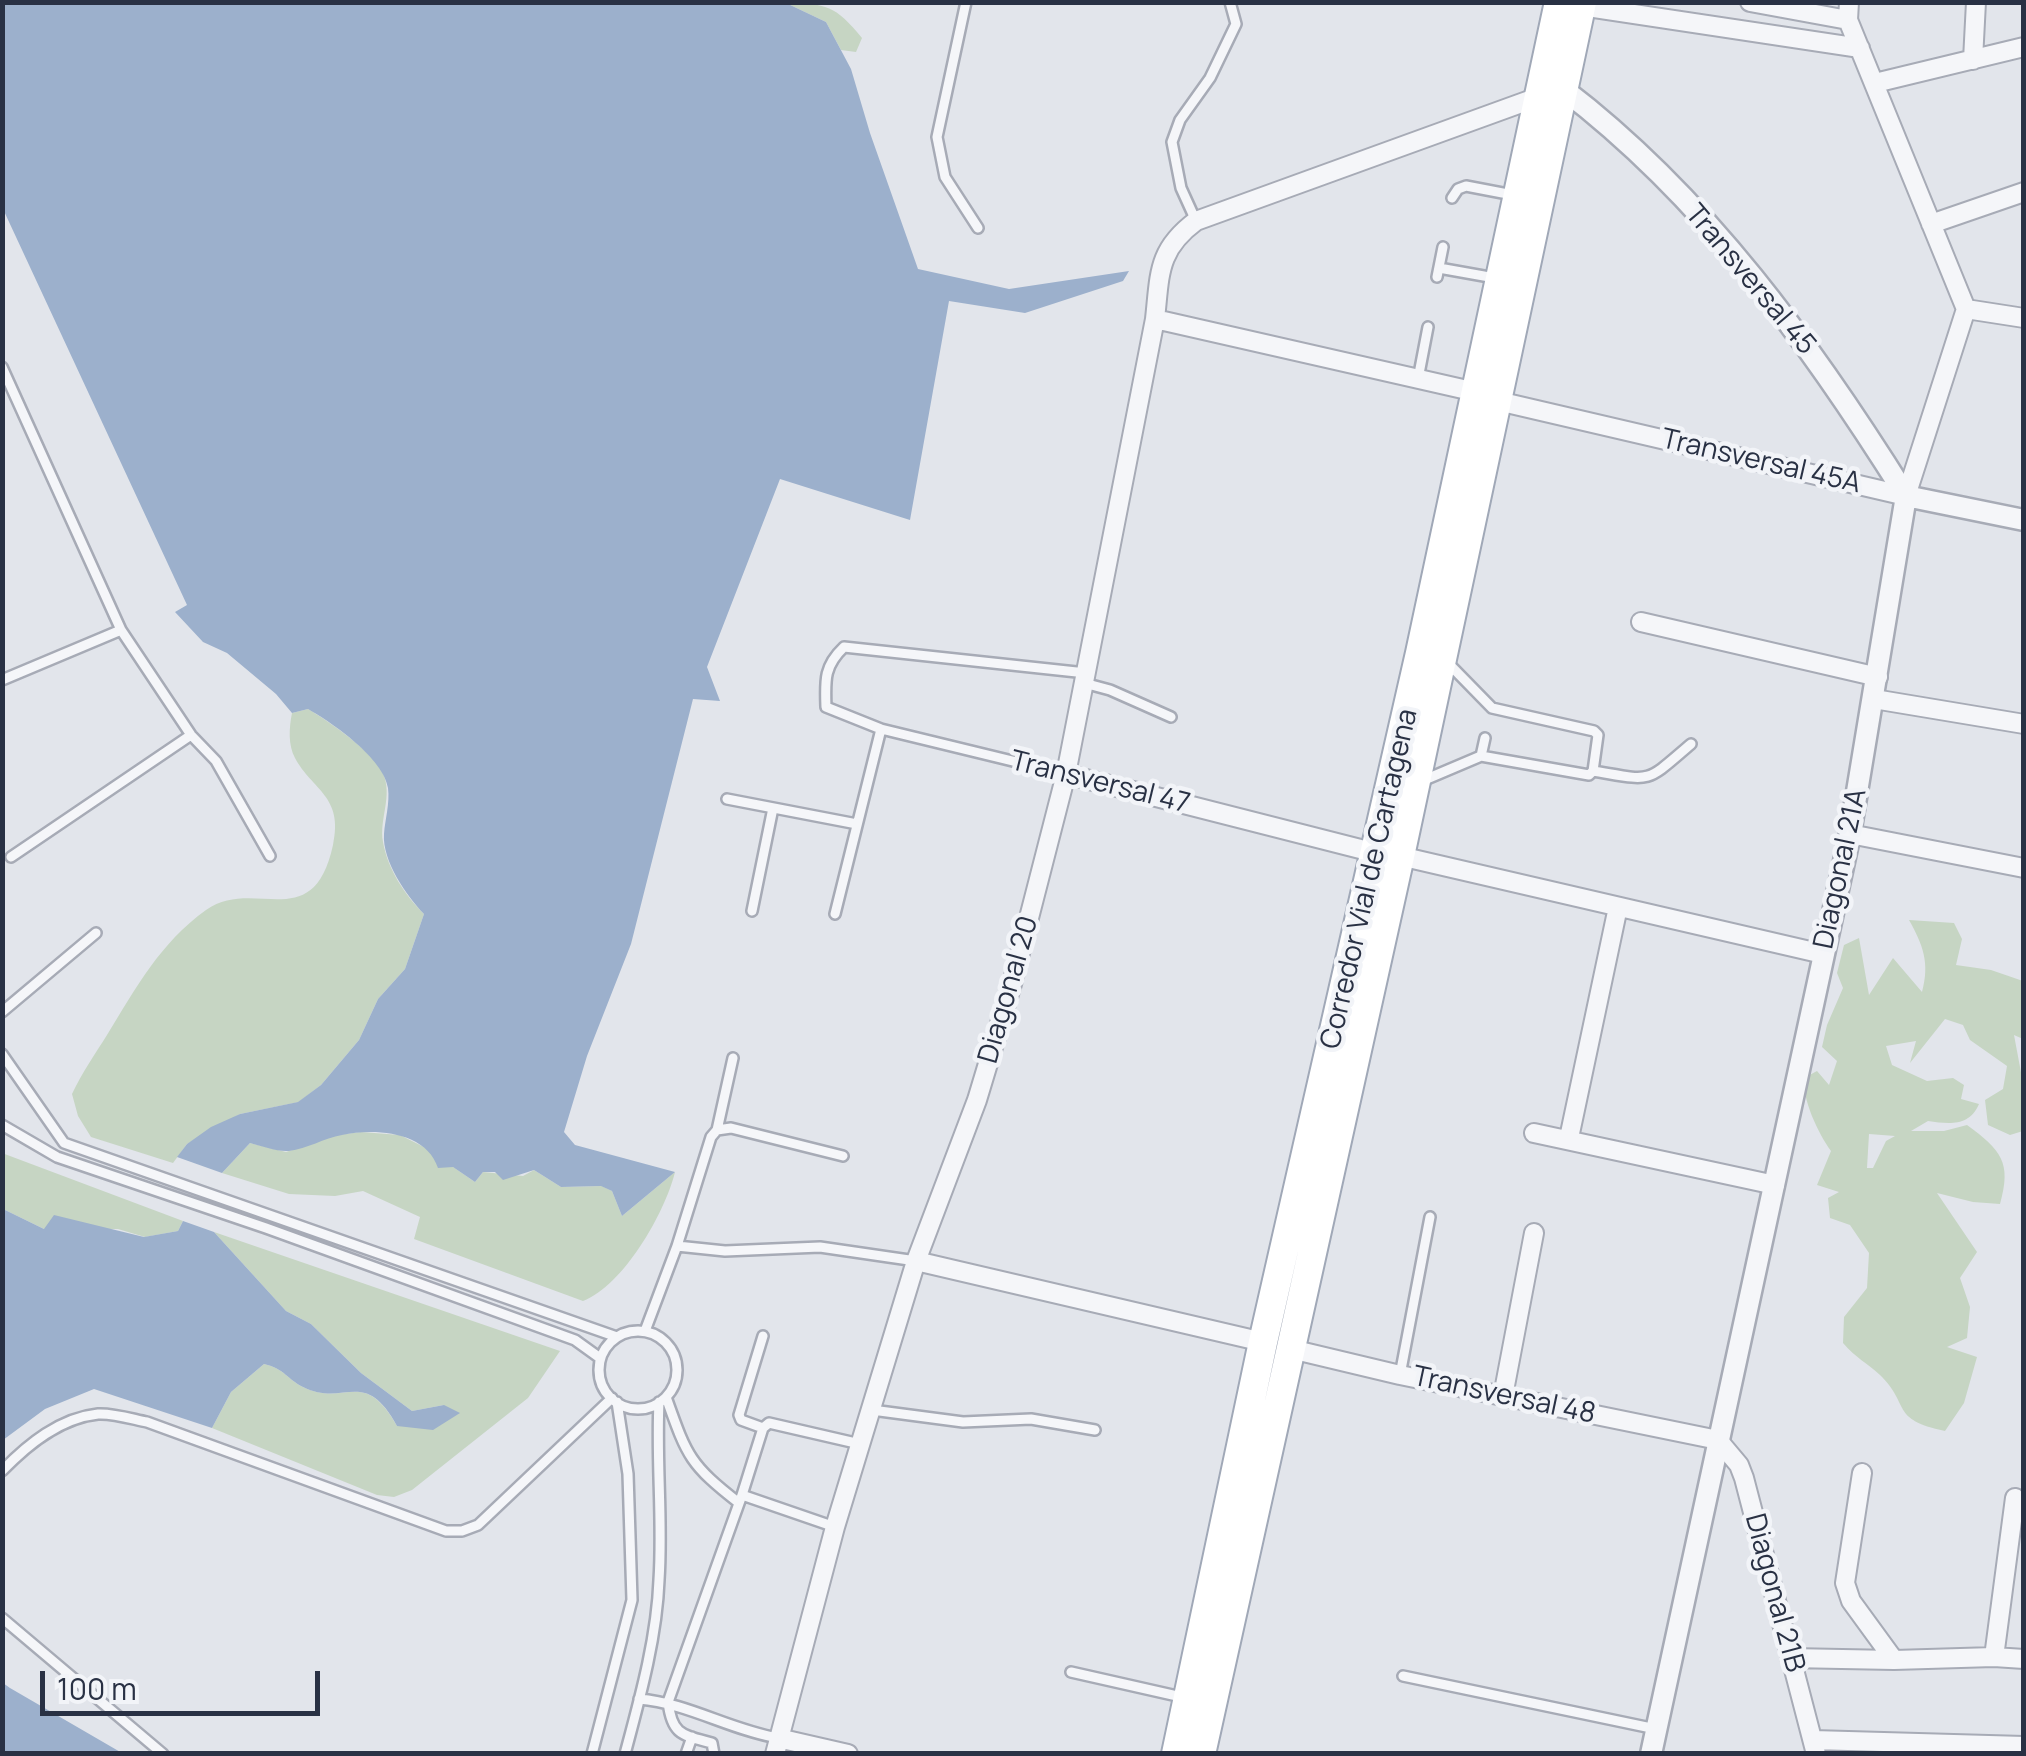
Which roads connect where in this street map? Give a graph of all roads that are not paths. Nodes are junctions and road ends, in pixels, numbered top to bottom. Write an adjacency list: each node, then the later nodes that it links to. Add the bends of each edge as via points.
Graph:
1 (966, 2): 17 (lane, via 937,136 945,176)
2 (1230, 2): 15 (lane, via 1236,24 1172,142)
3 (1750, 2): 6 (street)
4 (1976, 2): 9 (street)
5 (1574, 4): 7 (street); 11 (main road, Corredor Vial de Cartagena)
6 (1849, 11): 7 (street)
7 (1860, 48): 10 (street)
8 (2024, 48): 9 (street)
9 (1972, 60): 10 (street)
10 (1874, 83): 16 (street)
11 (1551, 93): 13 (main road, Corredor Vial de Cartagena); 15 (street); 19 (main road, Corredor Vial de Cartagena); 27 (street, Transversal 45, via 1671,186 1758,282 1836,385)
12 (2024, 192): 16 (street)
13 (1518, 196): 14 (lane, via 1466,186); 19 (main road, Corredor Vial de Cartagena)
14 (1452, 198)
15 (1196, 221): 22 (street, Diagonal 20, via 1175,236 1162,263)
16 (1931, 224): 20 (street)
17 (978, 228)
18 (1443, 248): 19 (lane, via 1438,273)
19 (1511, 281): 26 (main road, Corredor Vial de Cartagena)
20 (1966, 309): 21 (street); 27 (street, Diagonal 21A)
21 (2024, 318)
22 (1154, 320): 25 (street, Transversal 45A); 33 (street, Diagonal 20)
23 (1428, 327): 25 (lane)
24 (2, 367): 30 (lane)
25 (1418, 379): 26 (street, Transversal 45A)
26 (1487, 396): 27 (street, Transversal 45A); 31 (main road, Corredor Vial de Cartagena)
27 (1906, 496): 28 (street, Transversal 45A); 32 (street, Diagonal 21A)
28 (2024, 520)
29 (1641, 622): 32 (street)
30 (121, 630): 34 (lane); 39 (lane)
31 (1424, 654): 45 (lane, via 1490,711 1594,730); 47 (main road, Corredor Vial de Cartagena); 52 (main road, Corredor Vial de Cartagena)
32 (1878, 676): 35 (street, Diagonal 21A)
33 (1085, 678): 36 (lane); 38 (lane, Transversal 47, via 844,647 830,661 826,707); 46 (street, Diagonal 20)
34 (2, 680)
35 (1874, 699): 37 (street); 51 (street, Diagonal 21A)
36 (1171, 718)
37 (2024, 724)
38 (881, 729): 46 (lane, Transversal 47); 50 (lane)
39 (191, 735): 53 (lane, via 216,760); 54 (lane)
40 (1485, 738): 43 (lane)
41 (1691, 744): 45 (lane, via 1652,777)
42 (1544, 753): 44 (lane)
43 (1480, 756): 44 (lane); 47 (lane)
44 (1540, 768): 45 (lane)
45 (1593, 771)
46 (1066, 774): 52 (street, Transversal 47); 73 (street, Diagonal 20, via 977,1100)
47 (1415, 784): 52 (main road, Corredor Vial de Cartagena)
48 (727, 799): 49 (lane)
49 (773, 808): 50 (lane); 57 (lane)
50 (857, 824): 58 (lane)
51 (1850, 834): 55 (street); 60 (street, Diagonal 21A)
52 (1388, 855): 56 (street, Transversal 47); 77 (main road, Corredor Vial de Cartagena); 78 (main road, Corredor Vial de Cartagena)
53 (270, 856)
54 (11, 858)
55 (2024, 868)
56 (1618, 907): 60 (street, Transversal 47); 67 (street)
57 (752, 910)
58 (835, 914)
59 (96, 933): 61 (lane)
60 (1823, 954): 69 (street, Diagonal 21A)
61 (2, 1012)
62 (2, 1054): 76 (lane, via 64,1143)
63 (733, 1058): 65 (lane)
64 (2, 1126): 79 (lane, via 58,1157 575,1340)
65 (717, 1130): 68 (lane); 72 (lane)
66 (1534, 1133): 67 (street)
67 (1570, 1138): 69 (street)
68 (843, 1156)
69 (1776, 1184): 87 (street, Diagonal 21A)
70 (1430, 1217): 80 (lane)
71 (1534, 1234): 81 (street)
72 (677, 1246): 73 (lane, via 820,1248); 74 (lane)
73 (916, 1260): 77 (street); 84 (street, Diagonal 20)
74 (644, 1331): 76 (lane); 83 (lane, via 667,1343 675,1358 677,1374)
75 (764, 1336): 85 (lane, via 739,1415)
76 (617, 1337): 79 (lane)
77 (1263, 1342): 101 (main road, Corredor Vial de Cartagena)
78 (1292, 1348): 80 (street, Transversal 48); 116 (main road, Corredor Vial de Cartagena)
79 (600, 1358): 82 (lane, via 599,1377)
80 (1400, 1375): 81 (street, Transversal 48)
81 (1503, 1396): 87 (street, Transversal 48)
82 (614, 1400): 83 (lane, via 642,1408); 89 (lane, via 478,1525 462,1531 446,1531 147,1422 101,1414 66,1422); 110 (lane, via 628,1474 632,1600)
83 (662, 1400): 92 (lane, via 686,1454 704,1476); 102 (lane, via 656,1464 660,1581)
84 (872, 1410): 86 (lane, via 962,1422 1032,1419); 88 (street, Diagonal 20)
85 (763, 1428): 88 (lane, via 769,1423); 92 (lane)
86 (1094, 1430)
87 (1718, 1440): 96 (street, Diagonal 21B, via 1744,1478); 104 (street, Diagonal 21A)
88 (860, 1444): 93 (street, Diagonal 20)
89 (2, 1471)
90 (1862, 1472): 97 (street, via 1845,1583 1851,1602)
91 (2015, 1498): 95 (street)
92 (741, 1499): 93 (lane); 103 (lane)
93 (835, 1527): 106 (street, Diagonal 20)
94 (2, 1618): 109 (lane)
95 (1994, 1657): 97 (street); 98 (street)
96 (1790, 1658): 97 (street); 108 (street, Diagonal 21B)
97 (1894, 1660)
98 (2024, 1660)
99 (1071, 1672): 101 (lane)
100 (1403, 1676): 104 (lane)
101 (1189, 1698): 115 (main road, Corredor Vial de Cartagena)
102 (639, 1700): 103 (lane); 111 (lane)
103 (668, 1702): 105 (lane, via 670,1724); 106 (lane)
104 (1656, 1729): 117 (street, Diagonal 21A)
105 (692, 1737): 112 (lane); 113 (lane, via 712,1742)
106 (777, 1746): 114 (street)
107 (2024, 1746): 108 (street)
108 (1815, 1747)
109 (163, 1754)
110 (592, 1754)
111 (625, 1754)
112 (686, 1754)
113 (714, 1754)
114 (848, 1754)
115 (1176, 1754)
116 (1201, 1754)
117 (1651, 1754)

